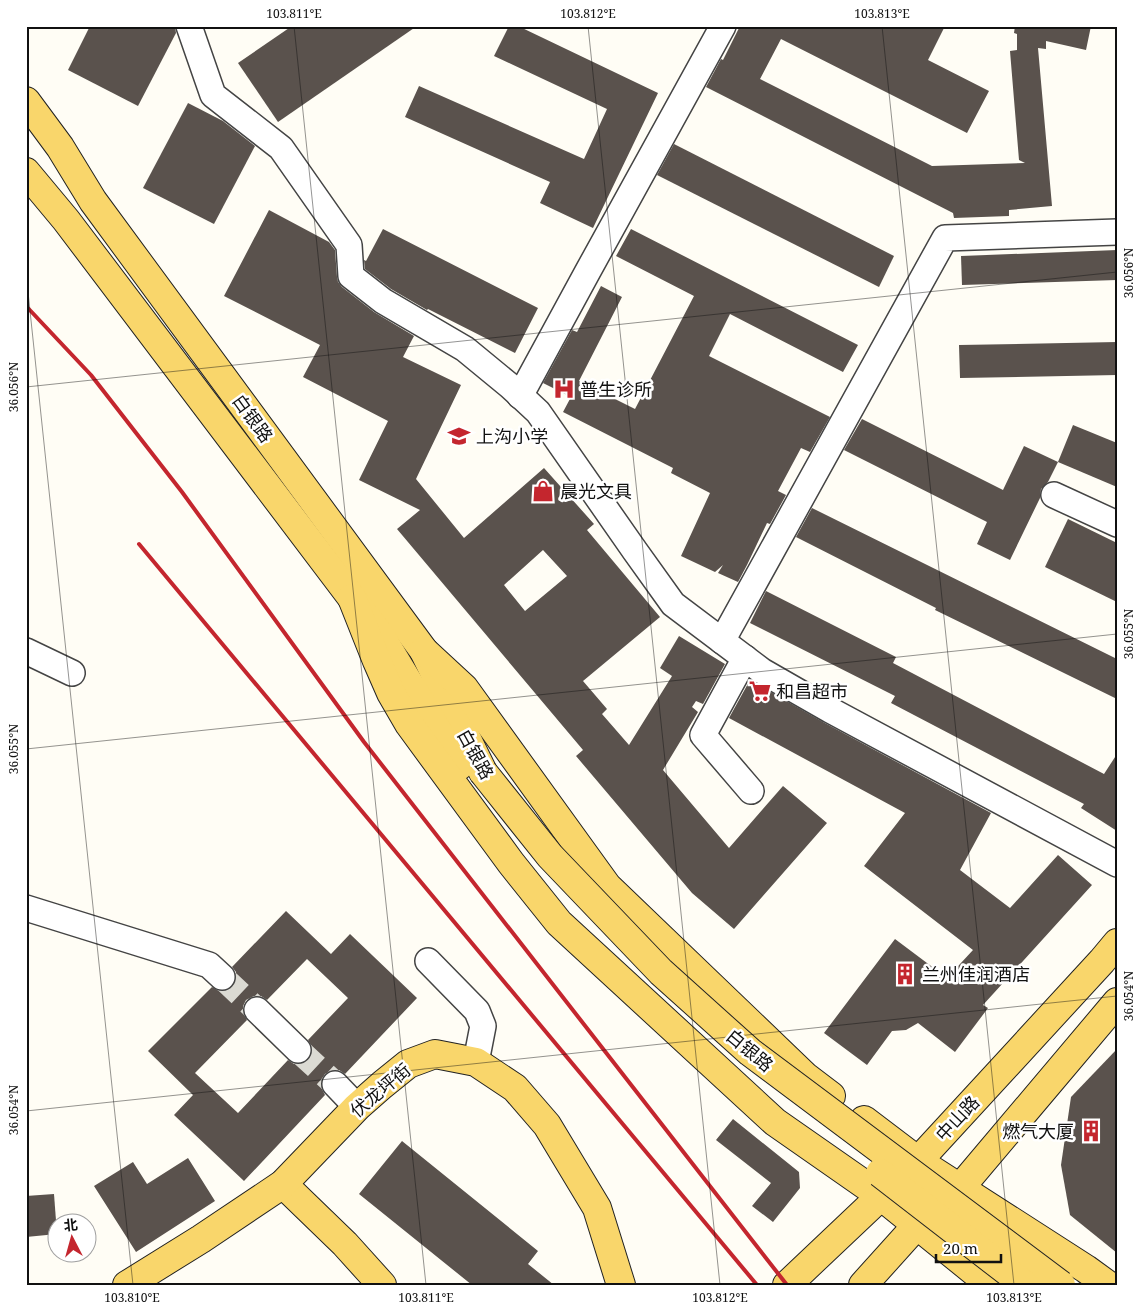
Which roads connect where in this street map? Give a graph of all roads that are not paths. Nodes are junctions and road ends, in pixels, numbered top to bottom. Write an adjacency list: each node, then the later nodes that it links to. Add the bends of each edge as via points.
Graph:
1 (189, 26): 6 (street, via 213,95 281,148 350,245 351,276 383,301 465,349)
2 (723, 26): 6 (street)
3 (26, 101): 12 (main road, 白银路, via 60,147 93,201)
4 (26, 172): 9 (main road, 白银路, via 66,220)
5 (1117, 232): 10 (street, via 945,238)
6 (520, 396): 10 (street, via 538,412 673,604)
7 (1054, 495): 8 (street)
8 (1117, 524)
9 (352, 598): 15 (main road, 白银路); 31 (main road, via 391,694 409,724 559,923 775,1122)
10 (722, 641): 13 (street)
11 (26, 651): 14 (street)
12 (424, 651): 15 (main road, 白银路); 28 (main road, via 464,688 607,886 806,1077)
13 (745, 658): 16 (street, via 703,734); 17 (street, via 762,672 830,710)
14 (72, 673)
15 (476, 777): 39 (main road, 白银路, bridge, via 536,867 656,990 739,1065); 40 (main road, 白银路, bridge, via 661,972 750,1052)
16 (750, 791)
17 (1117, 864)
18 (26, 908): 21 (street, via 209,965)
19 (1117, 943): 28 (main road, 中山路)
20 (428, 961): 25 (street, via 477,1011 483,1026)
21 (222, 977)
22 (1117, 1002): 30 (main road)
23 (257, 1010): 24 (street)
24 (298, 1050)
25 (476, 1062): 27 (main road, 伏龙坪街, via 435,1054 408,1064); 35 (main road, 伏龙坪街, via 515,1088 547,1125 598,1208)
26 (335, 1084): 27 (street)
27 (358, 1107): 29 (main road, 伏龙坪街)
28 (918, 1160): 30 (main road); 31 (main road, 中山路)
29 (283, 1184): 33 (main road, 伏龙坪街); 34 (main road)
30 (960, 1188): 32 (main road); 41 (main road)
31 (881, 1196): 32 (main road); 36 (main road, 中山路)
32 (917, 1225): 37 (main road); 38 (main road)
33 (127, 1285)
34 (382, 1285)
35 (621, 1285)
36 (788, 1285)
37 (863, 1285)
38 (991, 1285)
39 (1025, 1285)
40 (1061, 1285)
41 (1108, 1285)

